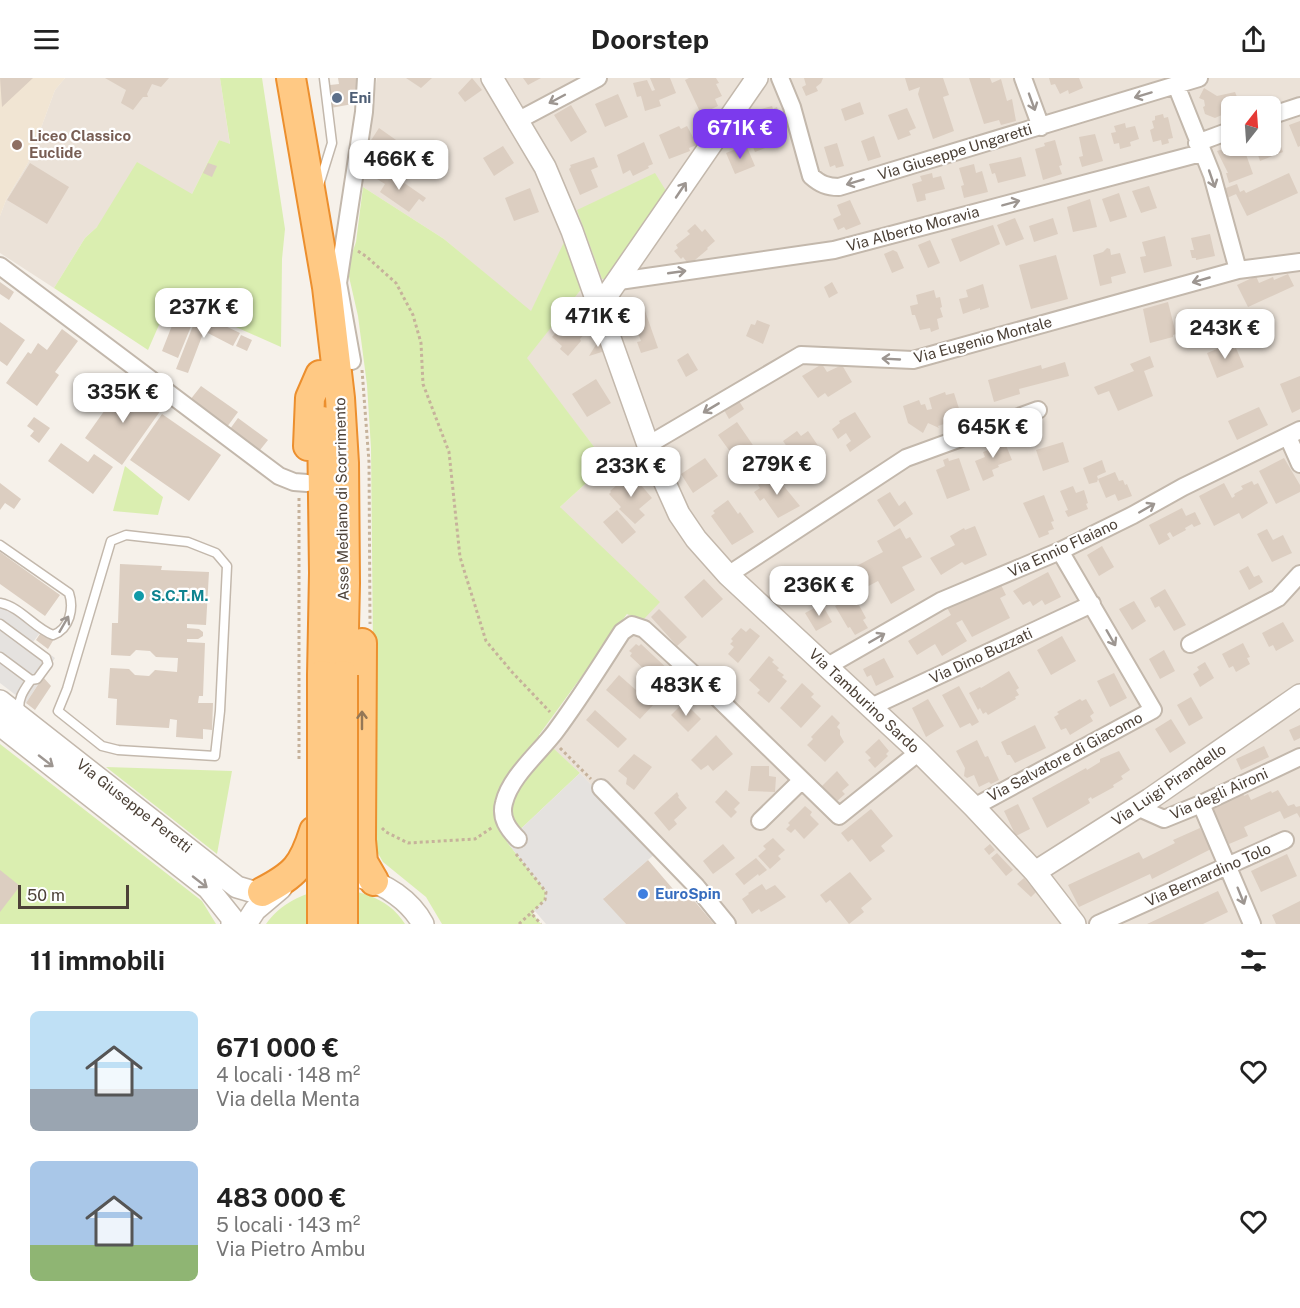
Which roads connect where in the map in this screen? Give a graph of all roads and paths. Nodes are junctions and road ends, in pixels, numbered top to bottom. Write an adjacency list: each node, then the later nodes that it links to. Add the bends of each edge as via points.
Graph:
1 (274, 78): 27 (highway, Asse Mediano di Scorrimento)
2 (291, 78): 18 (highway, Asse Mediano di Scorrimento)
3 (324, 78): 18 (lane, via 332,143)
4 (366, 78): 19 (street)
5 (492, 78): 14 (street, Via Tamburino Sardo)
6 (598, 78): 14 (street, one-way to 14)
7 (758, 78): 23 (street, one-way to 7)
8 (780, 78): 15 (street, Via Giuseppe Ungaretti, one-way to 8, via 829,187 811,176)
9 (1023, 78): 15 (street, one-way to 15)
10 (1198, 78): 11 (street, Via Giuseppe Ungaretti)
11 (1176, 85): 15 (street, Via Giuseppe Ungaretti, one-way to 15); 17 (street)
12 (1300, 105): 13 (street)
13 (1281, 112)
14 (517, 121): 24 (street, Via Tamburino Sardo, via 545,167)
15 (1041, 127)
16 (1221, 136): 17 (street, Via Alberto Moravia)
17 (1199, 148): 22 (street, one-way to 22, via 1212,175); 23 (street, Via Alberto Moravia, one-way to 17, via 834,250)
18 (312, 209): 25 (highway, Asse Mediano di Scorrimento)
19 (343, 243): 26 (street, via 338,283); 51 (path, via 367,257 396,283 413,315 421,343 423,384 449,452 460,557 486,641 543,706)
20 (1300, 262): 22 (street, Via Eugenio Montale)
21 (0, 266): 32 (street, via 279,476 294,483)
22 (1238, 270): 30 (street, Via Eugenio Montale, one-way to 30, via 912,360 801,355)
23 (619, 281): 24 (street)
24 (599, 307): 30 (street, Via Tamburino Sardo)
25 (332, 323): 26 (highway); 44 (highway, Asse Mediano di Scorrimento, via 344,464 345,583)
26 (356, 360): 40 (path, via 369,462); 70 (highway, one-way to 26, via 363,862 362,840 362,530)
27 (320, 375): 32 (highway, via 310,398); 44 (highway, Asse Mediano di Scorrimento)
28 (1038, 410): 36 (street, via 906,459)
29 (1294, 433): 31 (street); 34 (street, Via Ennio Flaiano, one-way to 29)
30 (648, 446): 36 (street, Via Tamburino Sardo, via 679,514)
31 (1300, 464)
32 (304, 482): 55 (path, via 298,518); 64 (highway)
33 (0, 545): 37 (lane, one-way to 33, via 54,635 62,629 72,607 69,593)
34 (1060, 551): 38 (street, Via Salvatore di Giacomo); 43 (street, Via Ennio Flaiano, one-way to 34, via 941,601)
35 (1300, 573): 41 (street, via 1278,598)
36 (728, 575): 43 (street, Via Tamburino Sardo)
37 (0, 603)
38 (1092, 604): 48 (street, Via Dino Buzzati); 59 (street, Via Salvatore di Giacomo, one-way to 59, via 1153,710)
39 (0, 624): 45 (lane, via 46,658 48,664 37,679)
40 (370, 625)
41 (1190, 644)
42 (0, 657): 45 (lane)
43 (826, 667): 48 (street, Via Tamburino Sardo)
44 (332, 675): 75 (highway, Asse Mediano di Scorrimento, bridge); 76 (highway, Asse Mediano di Scorrimento, bridge)
45 (31, 680): 49 (lane, via 18,705)
46 (1300, 695): 60 (street, Via Luigi Pirandello)
47 (0, 701): 49 (street, Via Giuseppe Peretti)
48 (871, 707): 52 (street, Via Tamburino Sardo)
49 (21, 718): 71 (street, Via Giuseppe Peretti, via 237,887)
50 (0, 725): 73 (street, Via Giuseppe Peretti, one-way to 73, via 208,888 232,918)
51 (555, 731): 56 (street, via 622,632 632,625 644,629); 57 (path); 61 (street, via 511,785 502,812)
52 (919, 752): 56 (street, via 839,816); 59 (street, Via Tamburino Sardo)
53 (215, 756): 53 (lane, via 227,566 216,553 188,542 126,535 111,541 58,711 102,746)
54 (1300, 757): 58 (street, Via degli Aironi)
55 (299, 769)
56 (802, 780): 62 (street)
57 (601, 788): 80 (street, via 696,886)
58 (1201, 804): 60 (street, Via degli Aironi, via 1164,819); 67 (street)
59 (974, 807): 68 (street, Via Tamburino Sardo)
60 (1137, 807): 68 (street, Via Luigi Pirandello)
61 (505, 820): 63 (path, via 476,839 444,842 408,843); 65 (street)
62 (760, 821)
63 (378, 824)
64 (314, 831): 69 (highway); 71 (highway, via 299,867)
65 (518, 839): 72 (path, via 510,846 546,892 545,900)
66 (1285, 840): 67 (street, Via Bernardino Tolo)
67 (1228, 866): 82 (street, Via Bernardino Tolo); 83 (street, one-way to 83)
68 (1035, 872): 81 (street, Via Tamburino Sardo)
69 (314, 875): 70 (street, via 344,874); 71 (street)
70 (374, 881): 77 (street, via 399,895)
71 (268, 892): 74 (street)
72 (531, 913): 78 (path); 79 (path)
73 (232, 924)
74 (246, 924)
75 (322, 924)
76 (344, 924)
77 (423, 924)
78 (519, 924)
79 (541, 924)
80 (727, 924)
81 (1075, 924)
82 (1098, 924)
83 (1252, 924)

